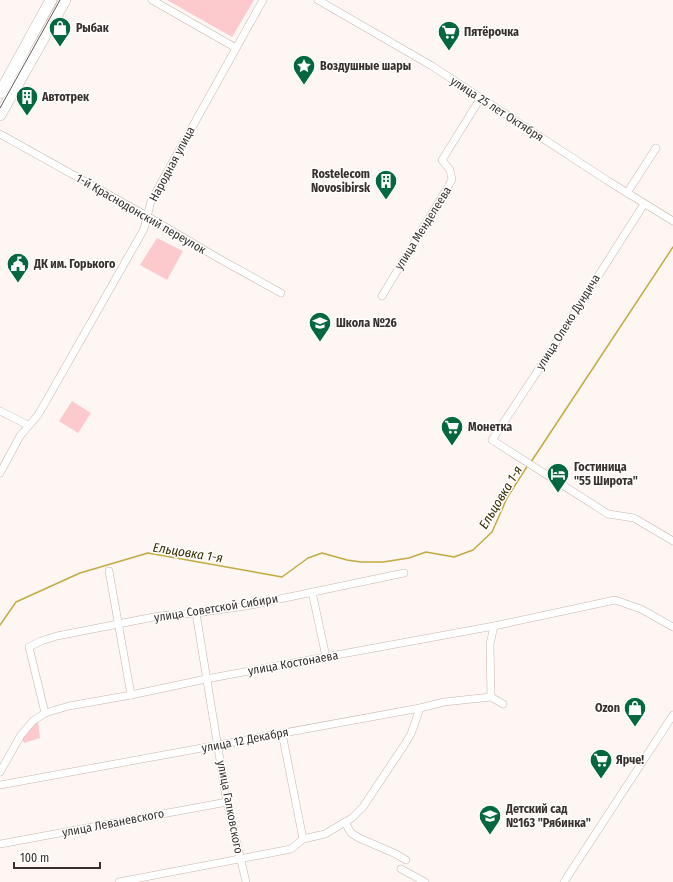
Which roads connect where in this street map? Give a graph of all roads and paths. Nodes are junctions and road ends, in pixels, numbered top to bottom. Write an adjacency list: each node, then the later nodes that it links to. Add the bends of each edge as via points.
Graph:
1 (51, 0): 7 (highway)
2 (65, 0): 9 (highway)
3 (152, 0): 6 (street)
4 (263, 0): 6 (street, Народная улица)
5 (318, 0): 8 (street, улица 25 лет Октября, via 432,66)
6 (236, 48): 14 (street, Народная улица, via 151,201)
7 (0, 93)
8 (480, 99): 12 (street, улица 25 лет Октября); 17 (street, улица Менделеева, via 442,160 450,170 452,180)
9 (0, 115)
10 (0, 134): 14 (street, 1-й Краснодонский переулок)
11 (656, 148): 12 (street)
12 (627, 193): 13 (street, улица 25 лет Октября)
13 (644, 204): 15 (street, улица 25 лет Октября); 21 (street, улица Олеко Дундича, via 492,440 608,514 634,518)
14 (147, 216): 16 (street, 1-й Краснодонский переулок); 19 (street, Народная улица, via 144,229 95,317 38,415)
15 (673, 221)
16 (281, 293)
17 (382, 296)
18 (0, 411): 19 (street)
19 (28, 425): 20 (street, Народная улица)
20 (0, 473)
21 (673, 541)
22 (109, 571): 26 (street)
23 (404, 573): 24 (street, улица Советской Сибири)
24 (312, 592): 25 (street, улица Советской Сибири, via 246,606); 29 (street)
25 (196, 613): 26 (street, улица Советской Сибири, via 160,616); 30 (street, улица Галковского)
26 (119, 624): 31 (street); 35 (street, улица Советской Сибири, via 57,636 29,647)
27 (494, 626): 28 (street, улица Костонаева, via 615,600 641,609); 29 (street, улица Костонаева); 32 (street, via 490,644)
28 (673, 627)
29 (326, 657): 30 (street, улица Костонаева)
30 (206, 679): 31 (street, улица Костонаева); 38 (street, улица Галковского)
31 (131, 695): 35 (street, улица Костонаева)
32 (491, 697): 33 (street); 34 (street, улица 12 Декабря, via 444,702)
33 (503, 704)
34 (420, 708): 37 (street, улица 12 Декабря); 42 (street, via 411,734 378,786 352,818)
35 (45, 713): 39 (street, улица Костонаева, via 33,721 21,735)
36 (673, 715): 51 (street)
37 (282, 733): 38 (street, улица 12 Декабря); 43 (street)
38 (218, 745): 40 (street, улица 12 Декабря); 41 (street, улица Галковского)
39 (0, 772)
40 (0, 785)
41 (227, 802): 44 (street, улица Леваневского); 45 (street, улица Галковского)
42 (345, 822): 43 (street, via 325,834); 46 (street, via 359,838)
43 (303, 839): 45 (street, via 291,849)
44 (0, 844)
45 (240, 858): 48 (street); 49 (street, улица Галковского)
46 (406, 860)
47 (401, 869): 50 (street)
48 (119, 882)
49 (246, 882)
50 (424, 882)
51 (564, 882)

